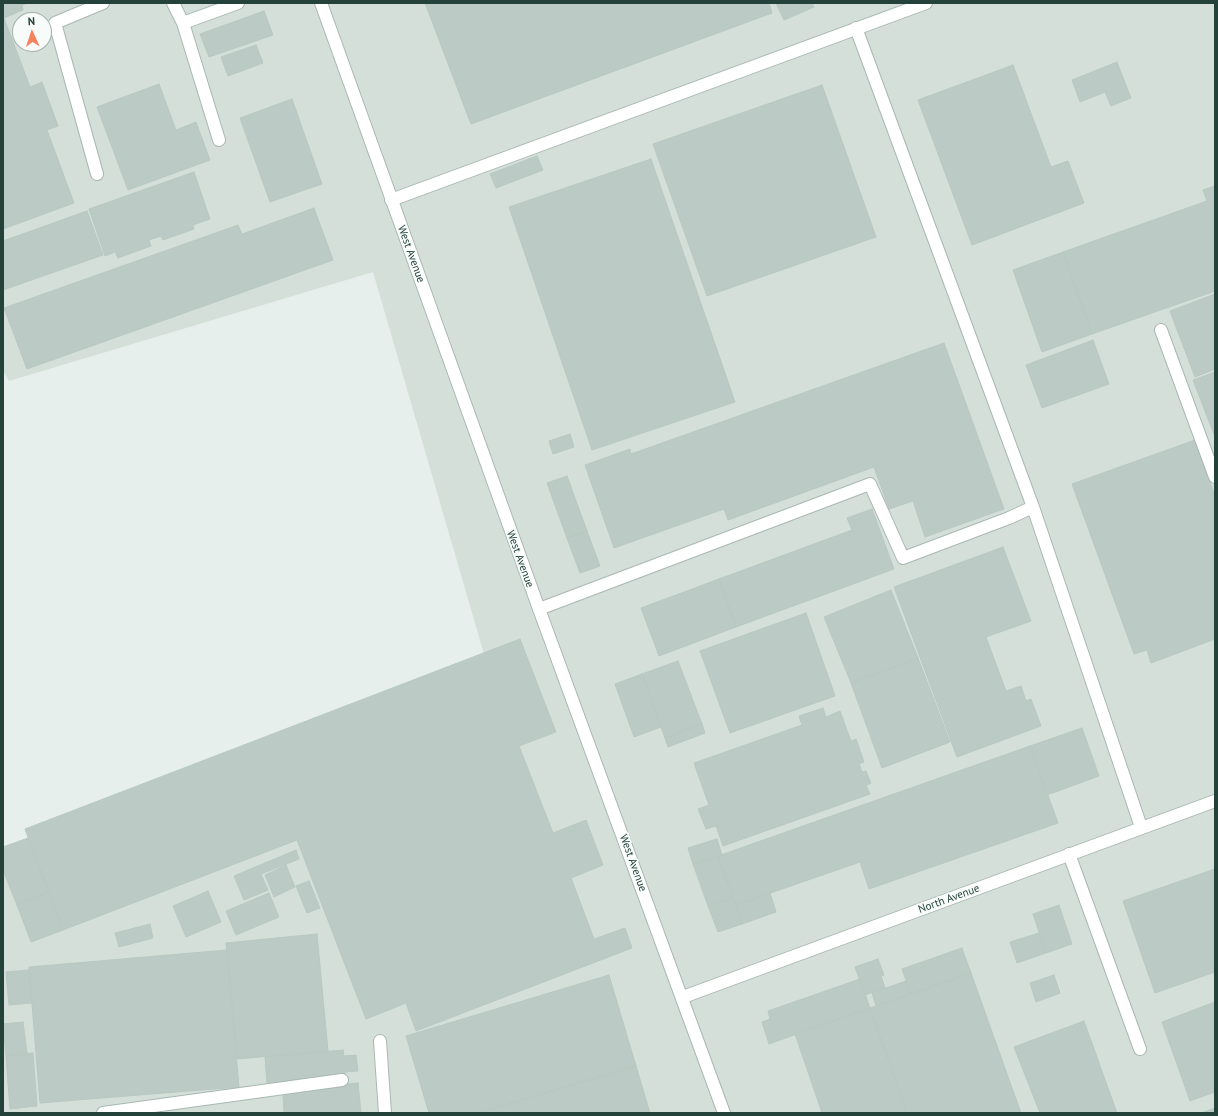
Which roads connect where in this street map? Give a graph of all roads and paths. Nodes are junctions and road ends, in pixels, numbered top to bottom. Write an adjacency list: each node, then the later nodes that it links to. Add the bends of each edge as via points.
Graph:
1 (102, 3): 9 (street, via 55,23)
2 (173, 3): 6 (street)
3 (321, 3): 10 (street, West Avenue)
4 (926, 3): 7 (street)
5 (232, 4): 6 (street)
6 (183, 23): 8 (street)
7 (856, 28): 10 (street); 13 (street)
8 (220, 140)
9 (98, 174)
10 (391, 200): 14 (street, West Avenue)
11 (1161, 330): 12 (street)
12 (1215, 477)
13 (1033, 507): 14 (street, via 903,558 870,484); 16 (street)
14 (538, 609): 18 (street, West Avenue)
15 (1215, 801): 16 (street, North Avenue)
16 (1141, 827): 17 (street, North Avenue)
17 (1069, 854): 18 (street, North Avenue); 20 (street)
18 (683, 997): 24 (street, West Avenue)
19 (380, 1041): 23 (street)
20 (1140, 1049)
21 (342, 1080): 22 (street)
22 (102, 1113)
23 (385, 1113)
24 (724, 1113)

